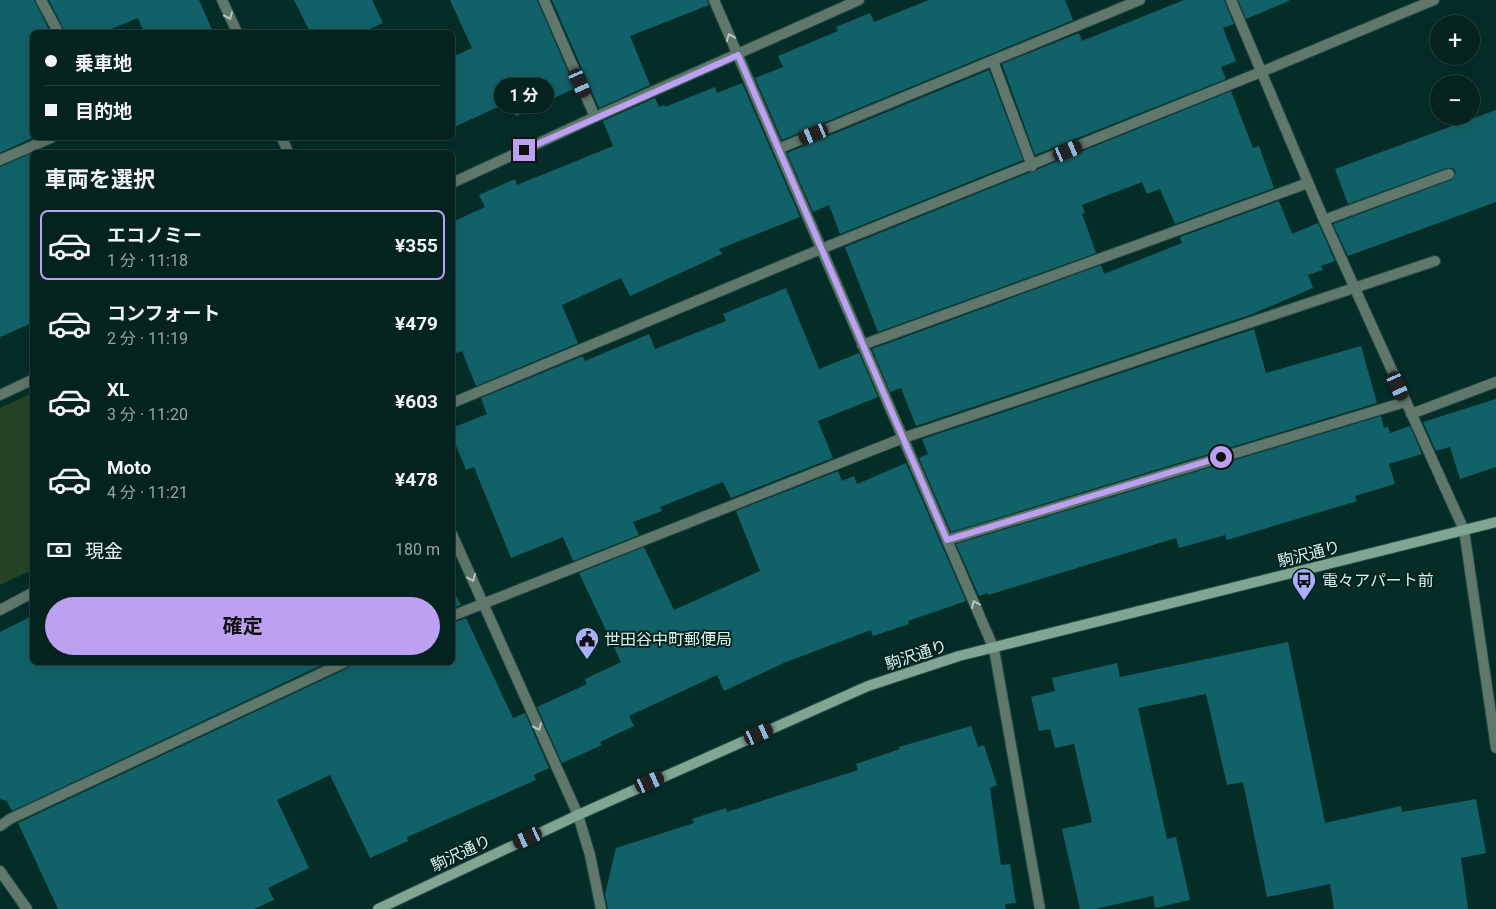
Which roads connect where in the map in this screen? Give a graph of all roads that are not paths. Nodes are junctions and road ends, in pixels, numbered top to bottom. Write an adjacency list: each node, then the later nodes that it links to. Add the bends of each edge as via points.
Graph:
1 (41, 0): 9 (street)
2 (222, 0): 10 (street, one-way to 10)
3 (544, 0): 14 (street)
4 (714, 0): 11 (street, one-way to 4)
5 (859, 0): 11 (street)
6 (1140, 0): 12 (street)
7 (1231, 0): 13 (street)
8 (1434, 0): 13 (street)
9 (57, 30)
10 (236, 30)
11 (738, 55): 14 (street); 16 (street)
12 (993, 61): 16 (street); 18 (street)
13 (1261, 72): 18 (street); 21 (street)
14 (595, 117): 20 (street)
15 (46, 140): 17 (street)
16 (778, 149): 23 (street)
17 (0, 160)
18 (1032, 166): 23 (street)
19 (1449, 174): 22 (street)
20 (455, 182)
21 (1308, 183): 22 (street); 26 (street)
22 (1324, 220): 25 (street)
23 (822, 249): 26 (street); 30 (street)
24 (1435, 261): 25 (street)
25 (1355, 289): 31 (street); 33 (street)
26 (862, 345): 33 (street)
27 (30, 381): 29 (street)
28 (1496, 382): 32 (street)
29 (0, 395)
30 (455, 402)
31 (1405, 402): 32 (street); 36 (street)
32 (1412, 414): 35 (street)
33 (903, 438): 36 (street); 39 (street)
34 (1496, 522): 35 (main road, 駒沢通り)
35 (1464, 530): 42 (main road, 駒沢通り); 44 (street)
36 (947, 540): 42 (street, one-way to 36)
37 (455, 541): 39 (street, one-way to 39)
38 (30, 594): 40 (street)
39 (482, 602): 41 (street); 45 (street, one-way to 45)
40 (0, 610)
41 (455, 615)
42 (994, 649): 45 (main road, 駒沢通り, via 959,656 868,686); 51 (street)
43 (338, 665): 46 (street)
44 (1496, 748)
45 (578, 814): 49 (main road, 駒沢通り); 50 (street)
46 (0, 826)
47 (0, 871): 48 (street)
48 (27, 909)
49 (378, 909)
50 (601, 909)
51 (1040, 909)

